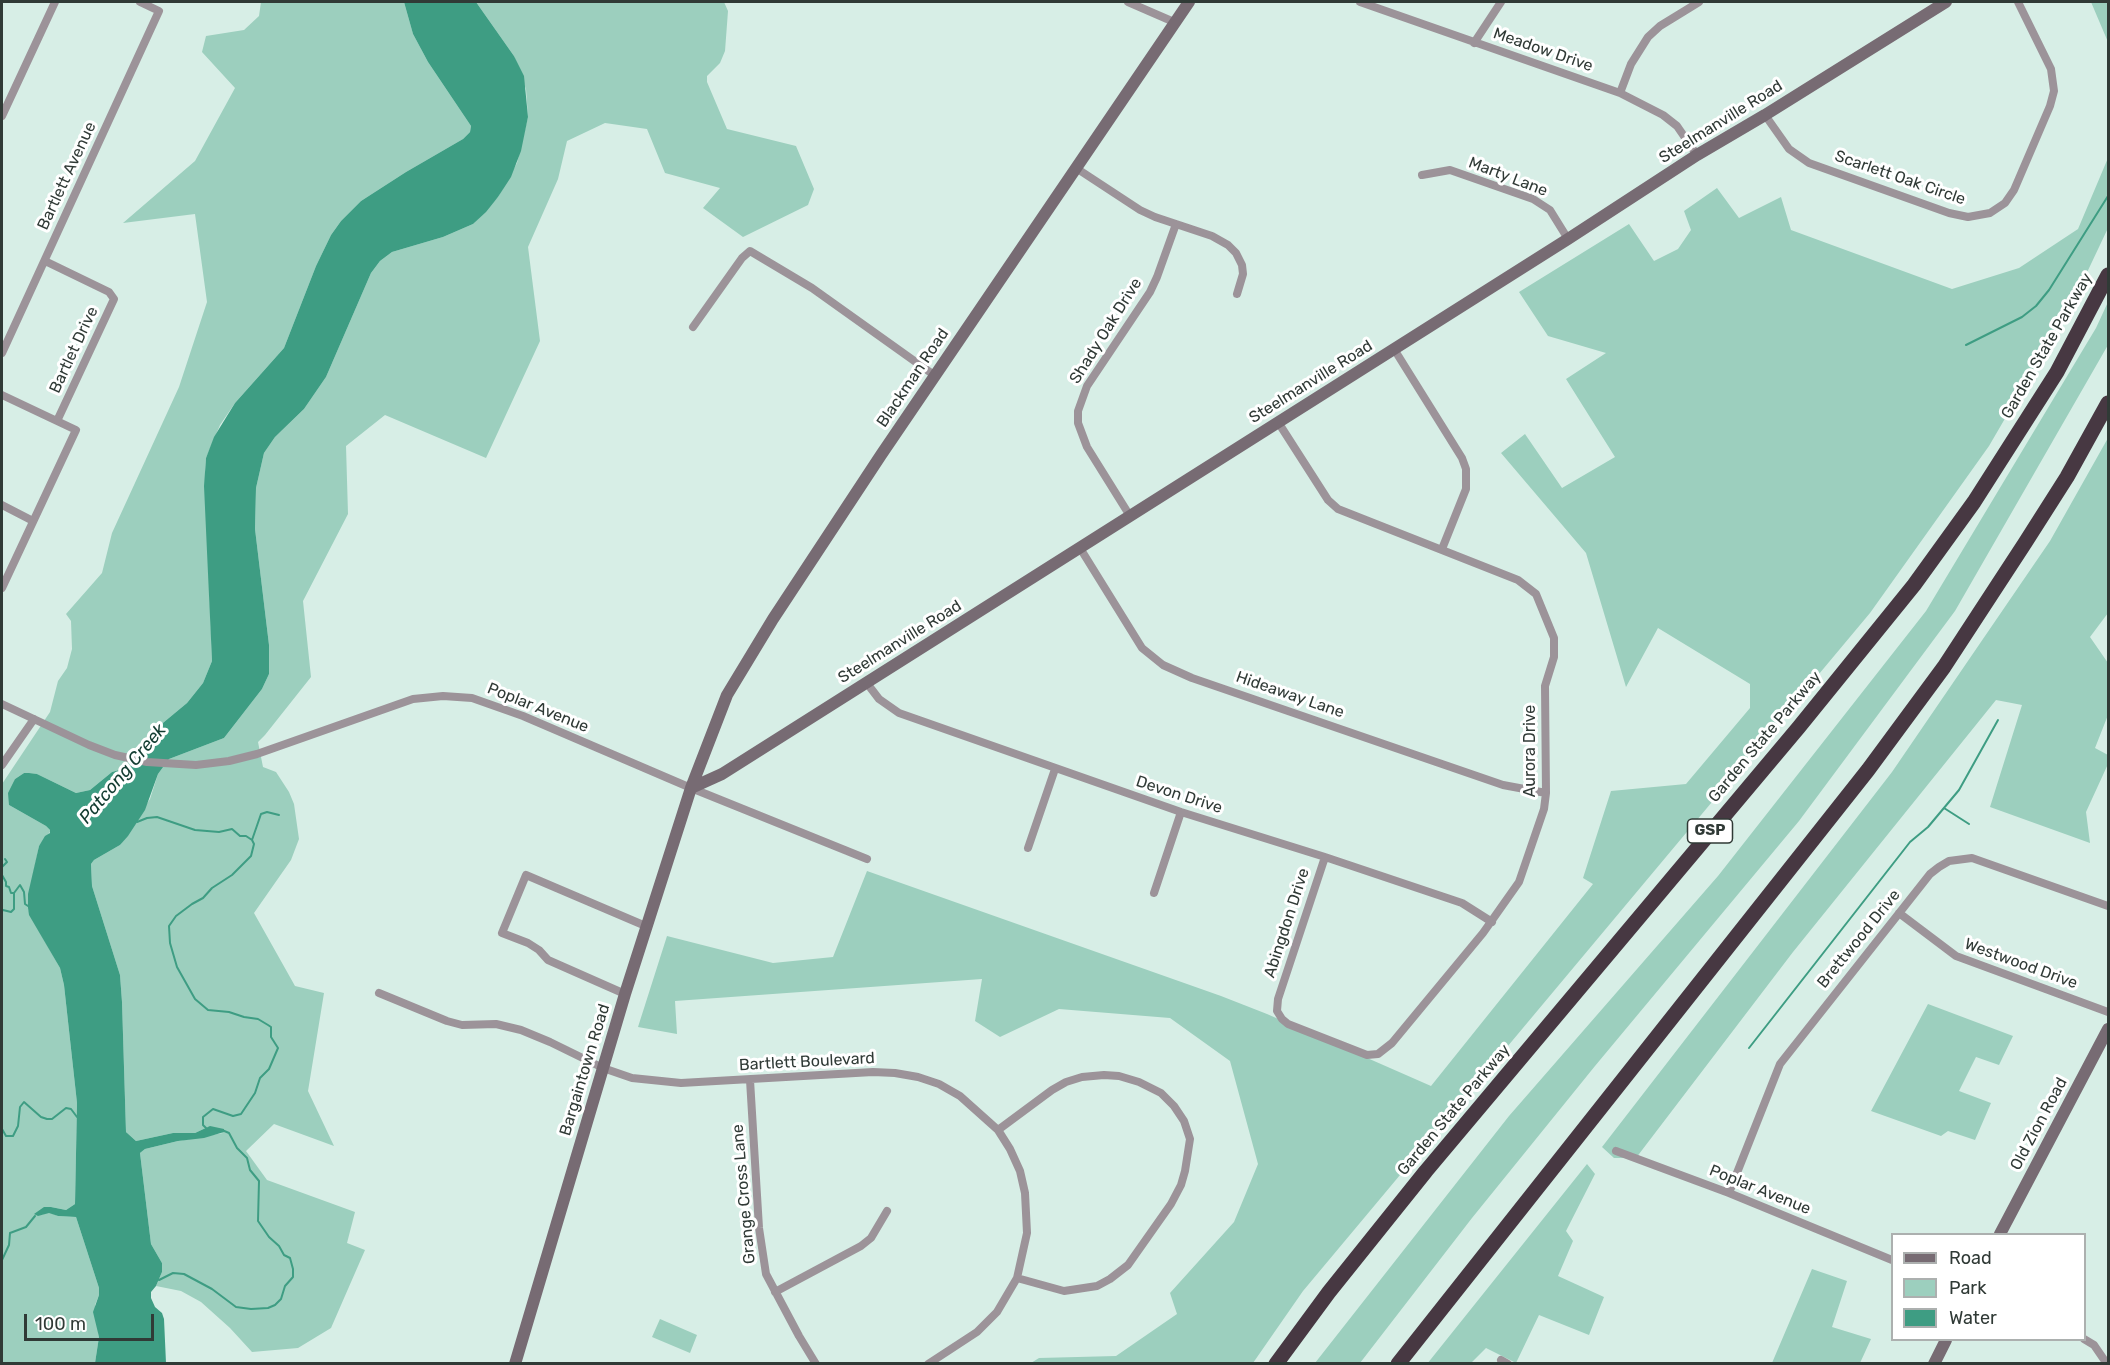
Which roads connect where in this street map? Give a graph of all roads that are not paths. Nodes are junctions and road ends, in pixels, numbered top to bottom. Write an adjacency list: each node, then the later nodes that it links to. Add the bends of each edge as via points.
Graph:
1 (55, 2): 14 (street)
2 (140, 2): 20 (street, Bartlett Avenue, via 159,11)
3 (1128, 2): 10 (street)
4 (1189, 2): 10 (main road, Blackman Road)
5 (1360, 2): 11 (street, Meadow Drive)
6 (1501, 2): 11 (street)
7 (1699, 2): 12 (street, via 1648,37 1631,64)
8 (1946, 2): 13 (main road, Steelmanville Road)
9 (2018, 2): 13 (street, Scarlett Oak Circle, via 2051,69 2054,91 2014,190 2005,203 1990,213 1968,217 1949,213 1809,163 1789,149)
10 (1174, 22): 16 (main road, Blackman Road)
11 (1474, 43): 12 (street, Meadow Drive)
12 (1620, 93): 15 (street, Meadow Drive, via 1677,126)
13 (1765, 115): 15 (main road, Steelmanville Road)
14 (2, 116)
15 (1697, 155): 19 (main road, Steelmanville Road)
16 (1076, 168): 18 (street, via 1140,210); 26 (main road, Blackman Road)
17 (1422, 175): 19 (street, Marty Lane, via 1450,170 1533,199 1550,210)
18 (1176, 224): 22 (street, via 1212,236 1233,249 1243,270); 32 (street, Shady Oak Drive, via 1150,292 1087,386 1078,411 1087,447)
19 (1568, 239): 24 (main road, Steelmanville Road)
20 (45, 261): 25 (street, Bartlett Avenue); 29 (street, Bartlet Drive, via 109,292 114,299)
21 (2109, 275): 73 (highway, Garden State Parkway / GSP, via 2057,372 1974,502 1914,585 1418,1181)
22 (1237, 294)
23 (693, 327): 26 (street, via 750,251 812,288)
24 (1394, 350): 30 (main road, Steelmanville Road); 35 (street, via 1466,469 1466,489)
25 (2, 353)
26 (934, 375): 42 (main road, Blackman Road, via 742,667)
27 (2, 395): 29 (street)
28 (2109, 403): 74 (highway, via 2067,477 1944,667 1868,770)
29 (57, 421): 33 (street, via 76,430)
30 (1278, 422): 32 (main road, Steelmanville Road); 35 (street, Aurora Drive, via 1324,495 1338,509)
31 (2, 506): 33 (street)
32 (1130, 516): 34 (main road, Steelmanville Road)
33 (33, 520): 36 (street)
34 (1080, 548): 37 (main road, Steelmanville Road); 43 (street, Hideaway Lane, via 1142,648 1163,665 1485,779)
35 (1442, 549): 43 (street, Aurora Drive, via 1518,580 1536,594 1554,638 1554,657 1545,686)
36 (2, 588)
37 (866, 682): 41 (street, Devon Drive, via 879,699 899,713); 42 (main road, Steelmanville Road, via 722,774)
38 (2, 704): 39 (street, Poplar Avenue)
39 (34, 719): 40 (street); 42 (street, Poplar Avenue, via 116,754 147,762 196,765 256,754 413,699 459,696 498,706)
40 (2, 765)
41 (1055, 768): 44 (street, Devon Drive); 45 (street)
42 (692, 788): 47 (street, Poplar Avenue); 52 (main road, Bargaintown Road)
43 (1546, 793): 51 (street, Aurora Drive, via 1519,882)
44 (1181, 812): 46 (street, Devon Drive); 48 (street)
45 (1028, 848)
46 (1325, 857): 51 (street, Devon Drive, via 1462,903); 55 (street, Abingdon Drive)
47 (867, 859)
48 (1154, 893)
49 (2109, 906): 50 (street, Brettwood Drive, via 1972,858 1949,861 1939,867)
50 (1899, 913): 56 (street, Westwood Drive, via 1956,956); 62 (street, Brettwood Drive, via 1780,1064)
51 (1492, 922): 55 (street, Aurora Drive, via 1392,1043 1378,1054 1367,1055 1288,1024 1277,1011)
52 (648, 927): 54 (main road, Bargaintown Road); 54 (street, via 526,875 502,933 528,943 548,960)
53 (379, 993): 58 (street, Bartlett Boulevard, via 447,1021 521,1030)
54 (625, 994): 58 (main road, Bargaintown Road)
55 (1278, 999)
56 (2109, 1012)
57 (2109, 1029): 64 (main road, Old Zion Road)
58 (603, 1068): 59 (street, Bartlett Boulevard, via 655,1082); 70 (main road, Bargaintown Road)
59 (750, 1080): 60 (street, Bartlett Boulevard, via 873,1072 918,1077 960,1096); 67 (street, Grange Cross Lane, via 762,1255)
60 (998, 1130): 66 (street, Bartlett Boulevard, via 1020,1171 1025,1193 1027,1233); 66 (street, via 1066,1082 1104,1075 1139,1082 1161,1093 1184,1121 1190,1140 1181,1185 1128,1265 1097,1286 1064,1291)
61 (1616, 1150): 62 (street, Poplar Avenue)
62 (1729, 1193): 65 (street, Poplar Avenue)
63 (887, 1210): 67 (street, via 871,1238 861,1246)
64 (2001, 1233)
65 (1891, 1259)
66 (1017, 1278): 72 (street, Bartlett Boulevard, via 997,1312 977,1332)
67 (775, 1292): 71 (street, Grange Cross Lane)
68 (2086, 1340): 76 (street)
69 (1946, 1341): 75 (main road)
70 (515, 1364)
71 (816, 1364)
72 (928, 1364)
73 (1276, 1364)
74 (1398, 1364)
75 (1934, 1364)
76 (2107, 1364)

